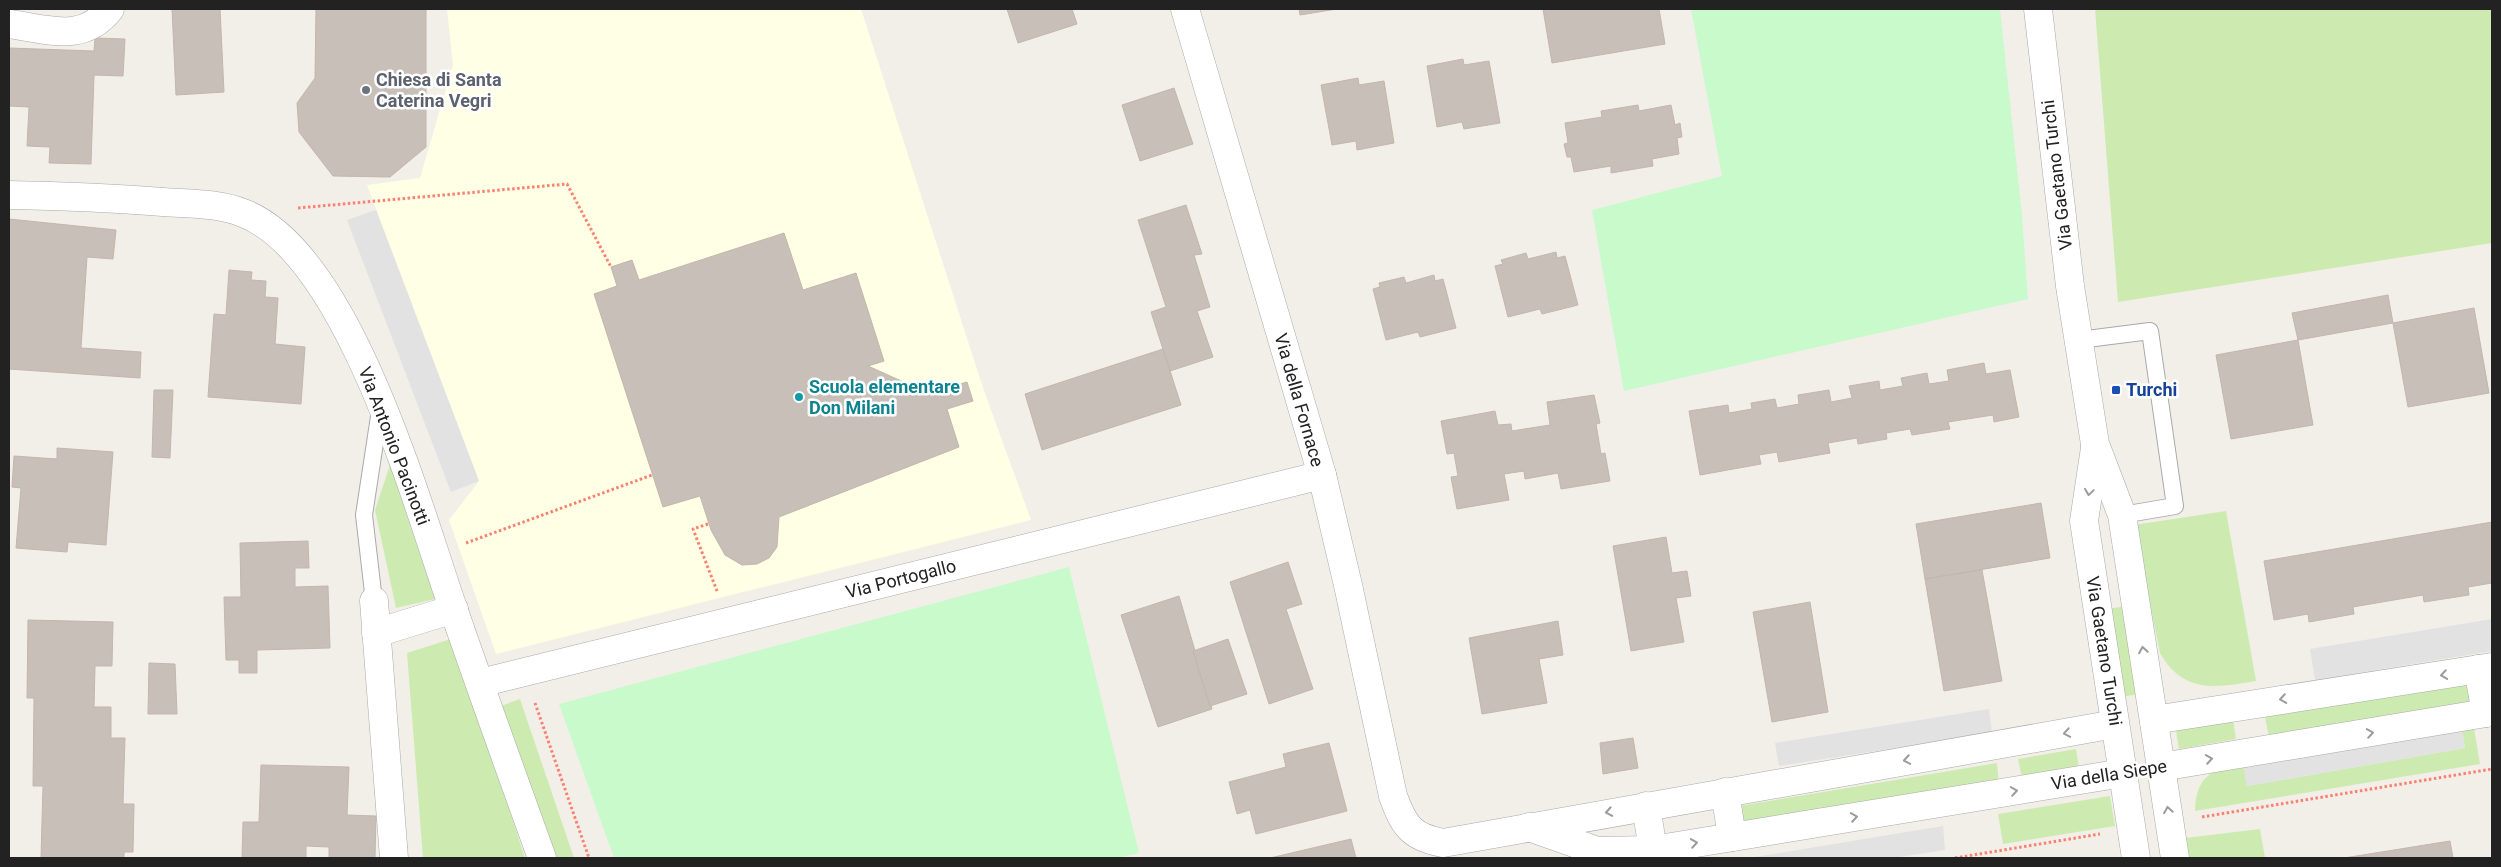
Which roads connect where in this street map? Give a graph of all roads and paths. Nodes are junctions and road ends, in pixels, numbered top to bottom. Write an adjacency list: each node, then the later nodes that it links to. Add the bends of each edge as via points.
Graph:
1 (110, 9): 4 (street, via 100,22 74,33)
2 (1185, 9): 12 (street, Via della Fornace)
3 (2038, 9): 8 (street, Via Gaetano Turchi)
4 (9, 24)
5 (9, 195): 6 (street, Via Antonio Pacinotti, via 218,206)
6 (244, 213): 7 (path, via 567,184); 9 (street, Via Antonio Pacinotti, via 286,241 322,286 349,332)
7 (610, 267)
8 (2079, 340): 10 (street, Via Gaetano Turchi); 13 (lane, via 2150,332 2175,506)
9 (381, 402): 16 (street, Via Antonio Pacinotti); 17 (lane, via 364,515)
10 (2095, 444): 13 (street, Via Gaetano Turchi); 14 (street, Via Gaetano Turchi, one-way to 14)
11 (652, 475): 16 (path)
12 (1322, 475): 19 (street, Via Portogallo); 31 (street, Via della Fornace)
13 (2122, 515): 14 (street); 25 (street, Via Gaetano Turchi, one-way to 13)
14 (2084, 521): 26 (street, Via Gaetano Turchi)
15 (708, 524): 19 (path, via 693,528)
16 (435, 554): 18 (street, Via Antonio Pacinotti)
17 (374, 601): 20 (street)
18 (454, 609): 20 (street); 23 (street, Via Antonio Pacinotti)
19 (728, 622): 22 (street, Via Portogallo)
20 (376, 633): 39 (street)
21 (2485, 668): 24 (street, Via della Siepe); 25 (street, Via della Siepe, one-way to 25)
22 (521, 673): 23 (street, Via Portogallo); 41 (path, via 534,698)
23 (480, 683): 40 (street, Via Antonio Pacinotti)
24 (2489, 713): 27 (street, Via della Siepe, one-way to 24)
25 (2154, 720): 26 (street, Via della Siepe); 27 (street, Via Gaetano Turchi)
26 (2115, 724): 29 (street, Via Gaetano Turchi); 30 (street, Via della Siepe, one-way to 30)
27 (2161, 767): 29 (street, Via della Siepe); 33 (street, Via Gaetano Turchi, one-way to 27)
28 (2492, 769): 33 (path)
29 (2123, 773): 35 (street, Via Gaetano Turchi); 36 (street, Via della Siepe, one-way to 29)
30 (1725, 792): 32 (street, Via della Siepe); 36 (street)
31 (1393, 796): 34 (street, Via della Siepe, via 1401,818 1411,832 1426,840 1443,842)
32 (1646, 806): 34 (street, Via della Siepe, one-way to 34); 37 (street)
33 (2170, 823): 44 (street, Via Gaetano Turchi)
34 (1527, 826): 38 (street, Via della Siepe)
35 (2131, 829): 42 (path); 43 (street, Via Gaetano Turchi)
36 (1732, 837): 37 (street, Via della Siepe, one-way to 36)
37 (1653, 850): 38 (street, Via della Siepe)
38 (1597, 855)
39 (394, 858)
40 (542, 858)
41 (589, 858)
42 (1955, 858)
43 (2136, 858)
44 (2175, 858)

